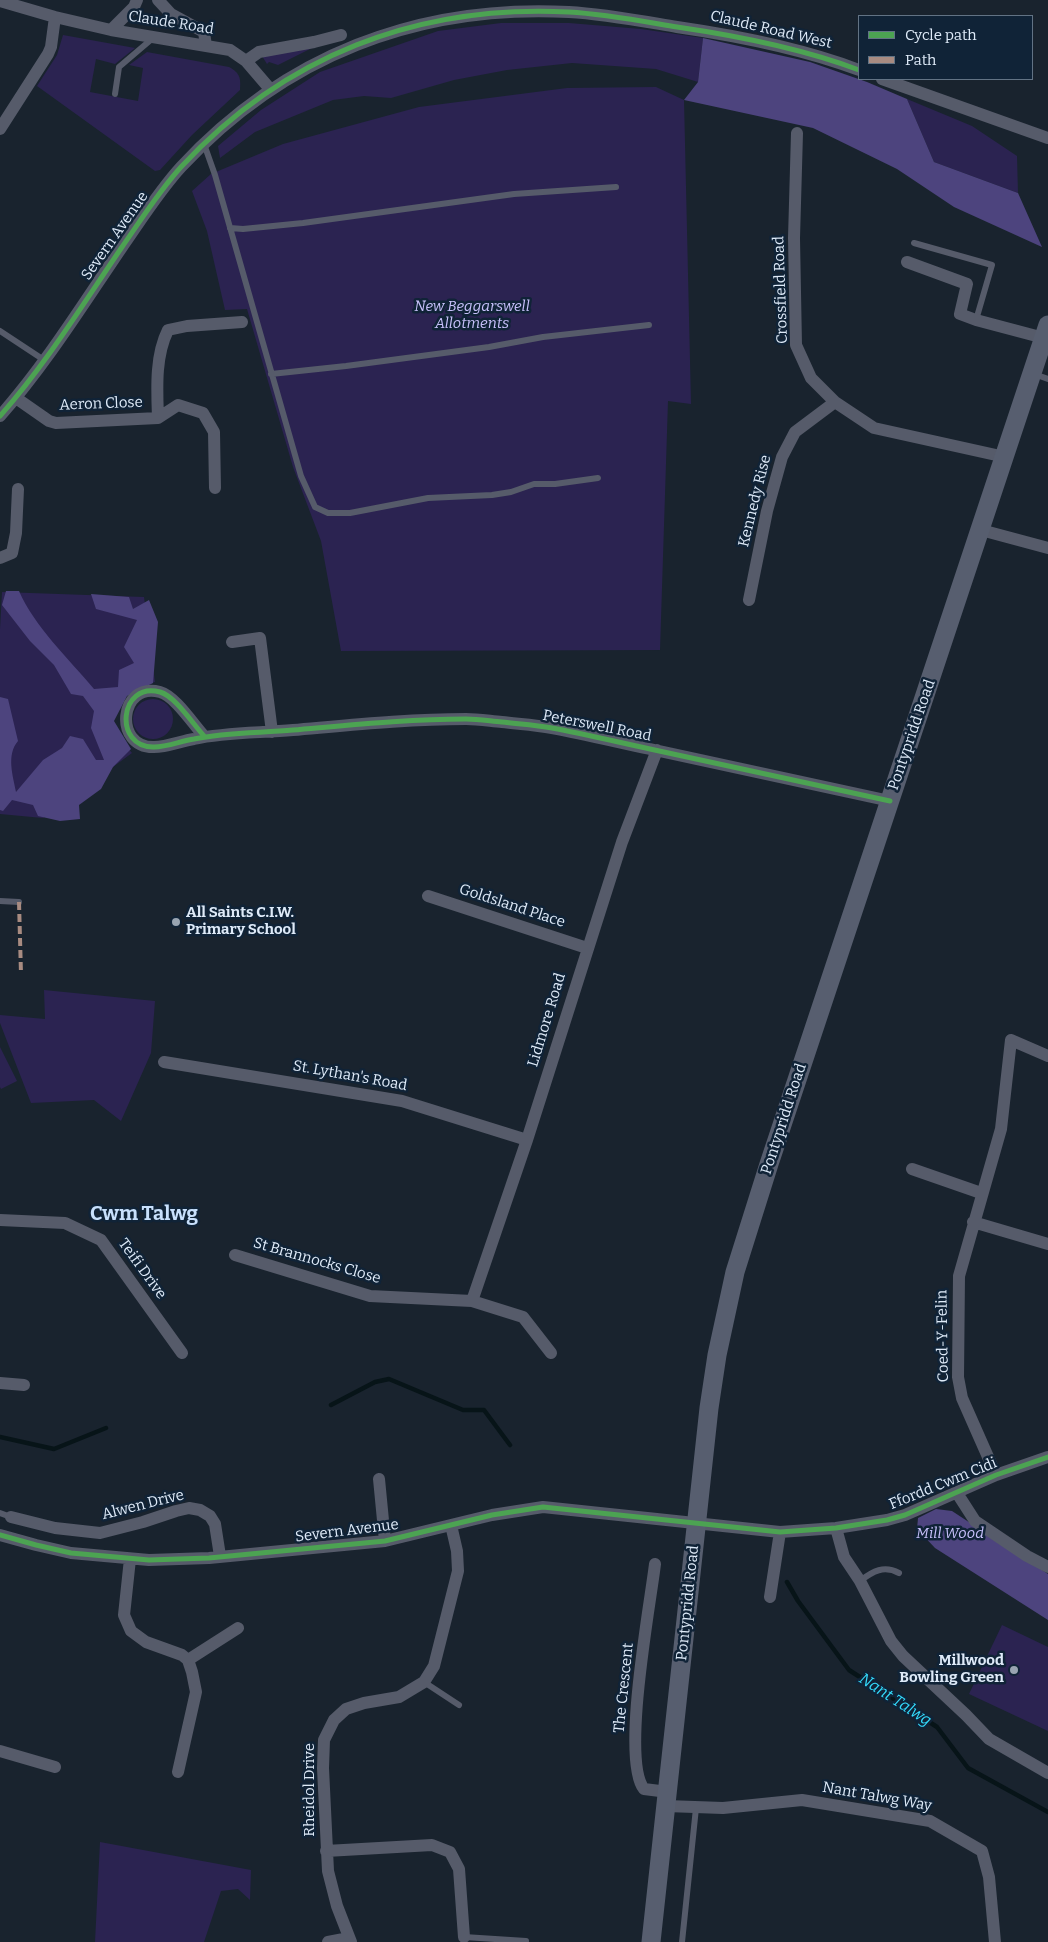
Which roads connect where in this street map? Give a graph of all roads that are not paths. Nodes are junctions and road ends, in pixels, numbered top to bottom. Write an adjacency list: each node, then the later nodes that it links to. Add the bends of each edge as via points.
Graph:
1 (137, 0): 5 (street)
2 (158, 0): 8 (street, via 171,14 204,32)
3 (0, 1): 4 (street, Claude Road)
4 (55, 17): 5 (street, Claude Road); 14 (street, via 48,54)
5 (111, 30): 7 (street, Claude Road)
6 (341, 35): 9 (street, via 259,52)
7 (154, 37): 8 (street, Claude Road); 13 (lane, via 119,67)
8 (206, 46): 9 (street, Claude Road, via 230,50)
9 (246, 61): 12 (street, Claude Road)
10 (858, 70): 12 (street, Claude Road West, via 834,60 742,37 610,16 568,12 492,13 432,21 360,43)
11 (885, 80): 16 (street)
12 (270, 89): 17 (street, Severn Avenue)
13 (116, 94)
14 (0, 128)
15 (797, 133): 31 (street, Crossfield Road, via 794,238 796,345 811,378)
16 (1048, 138)
17 (204, 143): 19 (lane); 27 (street, Severn Avenue, via 167,184)
18 (616, 187): 19 (lane, via 514,194 303,223)
19 (230, 228): 28 (lane)
20 (914, 243): 22 (lane, via 992,265)
21 (907, 262): 22 (street, via 967,284 960,314)
22 (976, 320): 26 (street)
23 (242, 322): 33 (street, via 168,330 162,341 157,387)
24 (649, 325): 28 (lane)
25 (0, 331): 27 (lane)
26 (1046, 332): 29 (main road, Pontypridd Road)
27 (44, 360): 30 (street, Severn Avenue)
28 (271, 374): 35 (lane, via 301,476 315,507 328,513 350,513 428,498 492,495 534,484)
29 (1040, 376): 34 (main road, Pontypridd Road)
30 (16, 398): 32 (street, Severn Avenue); 33 (street, Aeron Close, via 56,423)
31 (835, 402): 34 (street, Crossfield Road, via 874,428); 41 (street, Kennedy Rise, via 795,432 782,457)
32 (0, 416)
33 (158, 418): 36 (street, Aeron Close, via 178,406 203,412 214,432)
34 (1005, 456): 38 (main road, Pontypridd Road)
35 (598, 478)
36 (215, 488)
37 (18, 490): 40 (street, via 12,553)
38 (981, 530): 39 (street); 46 (main road, Pontypridd Road)
39 (1048, 548)
40 (0, 558)
41 (749, 600)
42 (232, 642): 43 (street, via 260,638)
43 (272, 732): 44 (street, Peterswell Road); 45 (street, Peterswell Road, via 468,719 550,727)
44 (204, 736): 44 (street, Peterswell Road, via 145,746 130,735 126,726 127,708 139,694 148,691 166,694 174,699)
45 (657, 750): 46 (street, Peterswell Road); 50 (street, Lidmore Road)
46 (890, 801): 70 (main road, Pontypridd Road, via 735,1272 710,1399)
47 (428, 896): 50 (street, Goldsland Place)
48 (0, 901): 49 (lane)
49 (19, 902)
50 (587, 948): 53 (street, Lidmore Road)
51 (1048, 1056): 55 (street, Coed-Y-Felin, via 1011,1040 1001,1129)
52 (164, 1062): 53 (street, St. Lythan's Road, via 402,1101)
53 (527, 1140): 60 (street, Lidmore Road)
54 (912, 1169): 55 (street)
55 (981, 1193): 57 (street, Coed-Y-Felin)
56 (0, 1220): 61 (street, Teifi Drive, via 65,1223 101,1240)
57 (973, 1222): 58 (street); 66 (street, Coed-Y-Felin, via 959,1276 958,1377 962,1398)
58 (1048, 1244)
59 (235, 1255): 60 (street, St Brannocks Close, via 370,1296)
60 (472, 1302): 62 (street, St Brannocks Close, via 523,1318)
61 (182, 1353)
62 (552, 1353)
63 (0, 1383): 64 (street)
64 (24, 1385)
65 (1048, 1457): 66 (street, Ffordd Cwm Cidi)
66 (996, 1475): 68 (street, Ffordd Cwm Cidi)
67 (379, 1479): 75 (street)
68 (957, 1493): 72 (street, Ffordd Cwm Cidi, via 905,1515); 79 (street, via 975,1521)
69 (6, 1515): 76 (street, Alwen Drive, via 55,1528 100,1533 176,1511 195,1509 210,1516 215,1524)
70 (696, 1522): 71 (street, Severn Avenue, via 543,1507 514,1510); 73 (street, Ffordd Cwm Cidi); 91 (main road, Pontypridd Road)
71 (451, 1525): 75 (street, Severn Avenue); 85 (street, Rheidol Drive, via 458,1571 434,1666)
72 (836, 1528): 73 (street, Ffordd Cwm Cidi); 81 (street, via 844,1557)
73 (780, 1532): 82 (street)
74 (0, 1535): 77 (street, Severn Avenue, via 71,1553)
75 (385, 1541): 76 (street, Severn Avenue)
76 (220, 1556): 77 (street, Severn Avenue)
77 (130, 1559): 84 (street, via 124,1615 131,1631 146,1642)
78 (655, 1564): 91 (street, The Crescent, via 635,1715 636,1764 639,1783 644,1789)
79 (1048, 1567)
80 (899, 1573): 81 (lane, via 886,1568)
81 (860, 1581): 90 (street, via 891,1641 903,1656 989,1740)
82 (770, 1597)
83 (238, 1628): 84 (street)
84 (188, 1660): 89 (street, via 196,1692)
85 (424, 1682): 86 (lane); 93 (street, Rheidol Drive, via 399,1698 346,1709 334,1720 324,1740)
86 (458, 1705)
87 (0, 1751): 88 (street)
88 (55, 1767)
89 (178, 1772)
90 (1048, 1772)
91 (667, 1799): 92 (street, Nant Talwg Way); 98 (main road, Pontypridd Road)
92 (696, 1808): 99 (lane); 100 (street, Nant Talwg Way, via 802,1800 930,1820 982,1851 989,1877)
93 (326, 1852): 94 (street, via 432,1845 450,1852 459,1869); 95 (street, Rheidol Drive, via 334,1893)
94 (464, 1937): 96 (lane)
95 (350, 1940): 97 (street)
96 (526, 1941)
97 (328, 1942)
98 (651, 1942)
99 (682, 1942)
100 (996, 1942)

